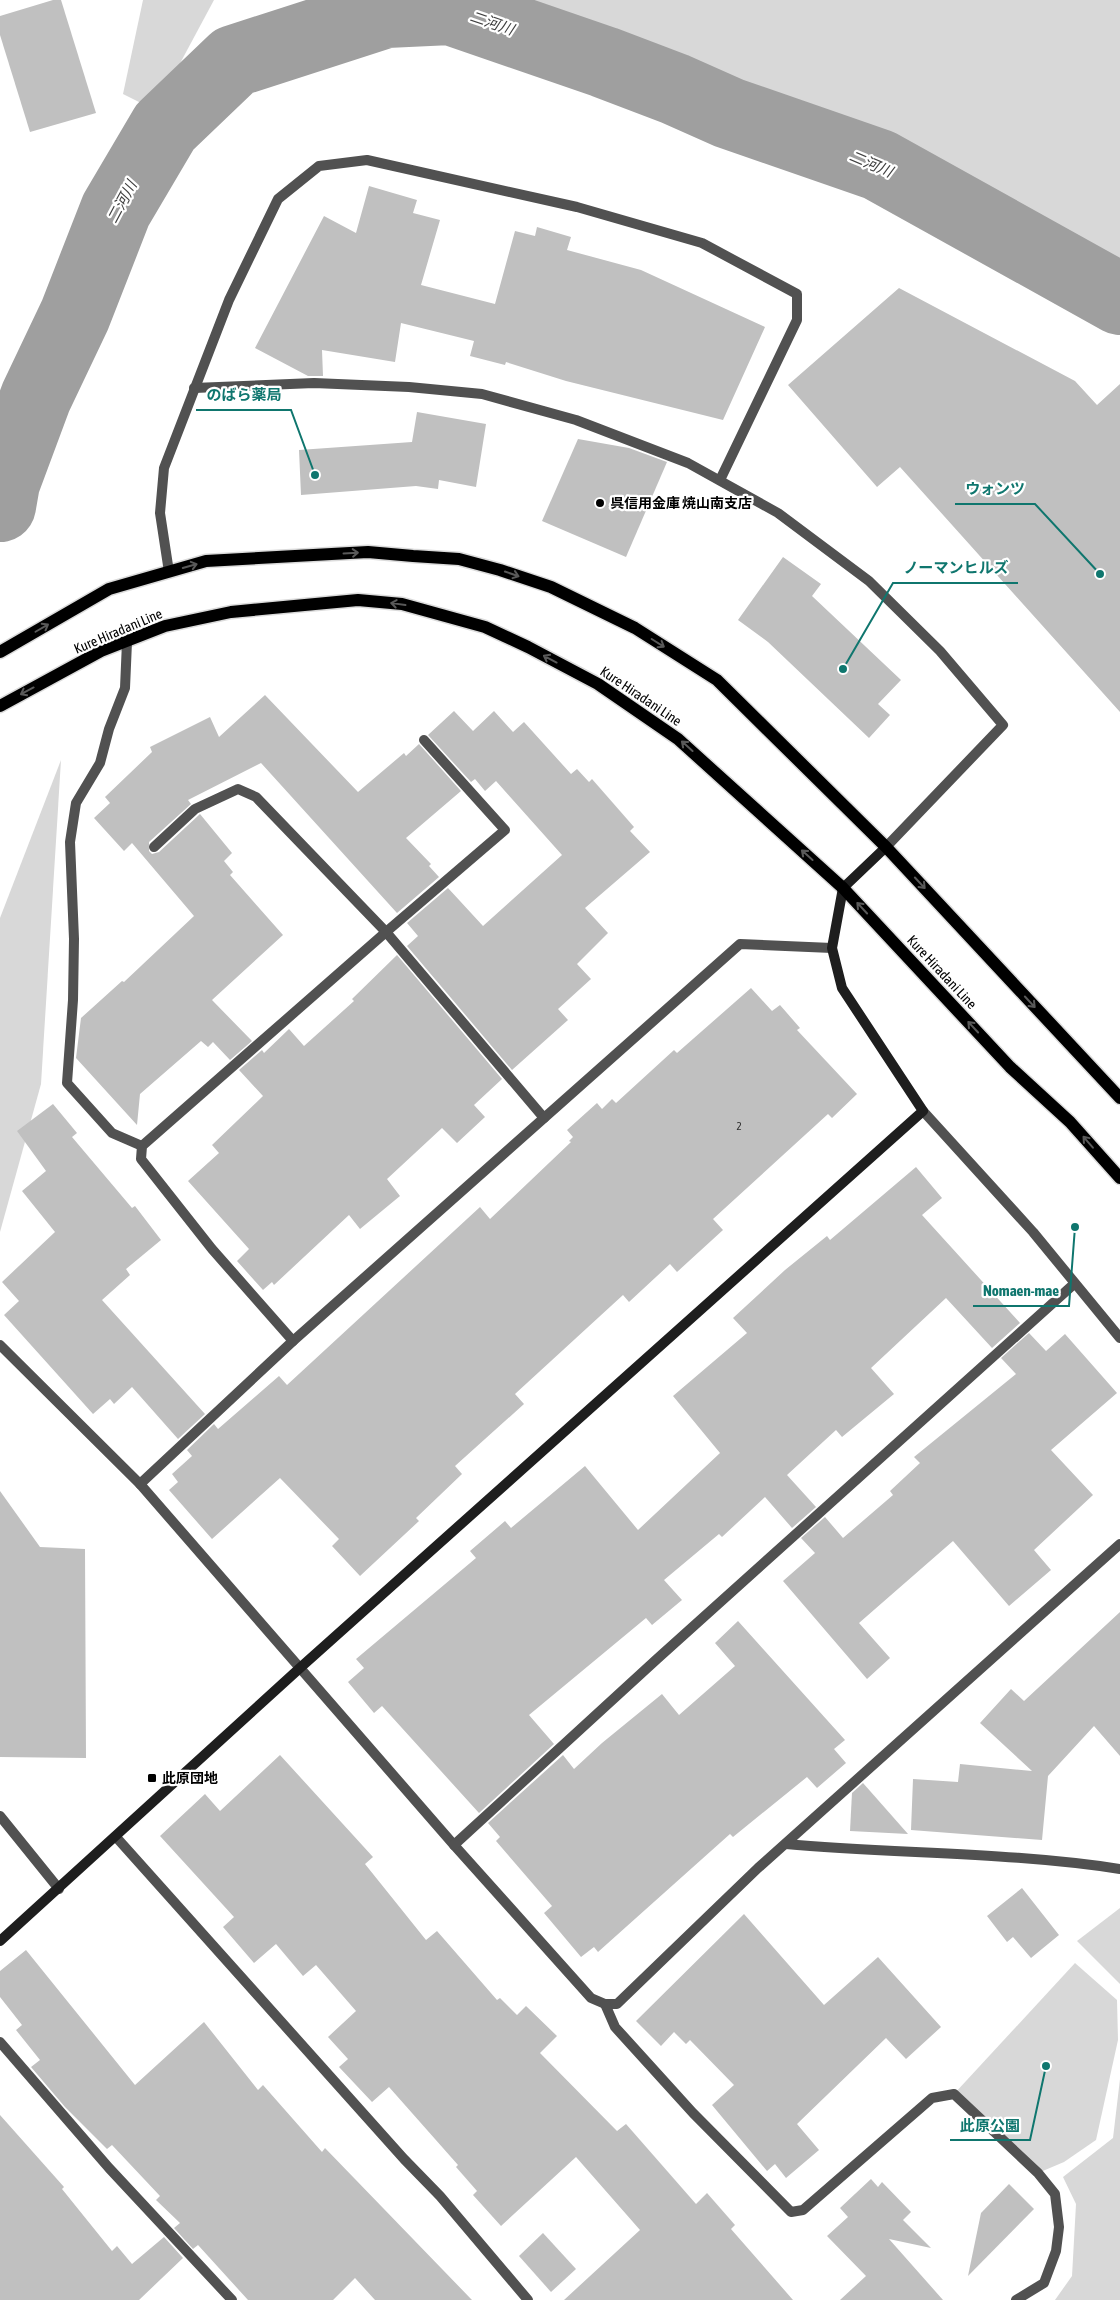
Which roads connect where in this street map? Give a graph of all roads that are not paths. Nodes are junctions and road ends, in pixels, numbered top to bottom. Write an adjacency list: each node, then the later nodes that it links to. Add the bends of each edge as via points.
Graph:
1 (194, 388): 2 (street, via 314,383 482,394 576,420 688,463); 2 (street, via 228,300 278,199 319,166 367,160 577,207 702,243 797,294 797,320); 3 (street, via 163,474 160,513)
2 (720, 480): 9 (street, via 778,513 869,581 940,651 1003,725)
3 (169, 572): 5 (main road, one-way to 3, via 109,589); 9 (main road, one-way to 9, via 206,561 368,552 459,559 551,588 635,628 717,680)
4 (126, 642): 6 (main road, Kure Hiradani Line, one-way to 6, via 101,651); 10 (main road, Kure Hiradani Line, one-way to 4, via 678,738 598,684 485,627 402,604 358,600 231,612 165,626); 16 (street, via 125,688 100,763 76,803 70,842 74,939 67,1083 112,1133)
5 (0, 652)
6 (0, 706)
7 (424, 740): 11 (street, via 505,830)
8 (154, 847): 11 (street, via 195,809 238,789 256,797)
9 (886, 847): 10 (street); 13 (main road, one-way to 13)
10 (844, 888): 12 (street); 17 (main road, Kure Hiradani Line, one-way to 10, via 1070,1122 1010,1067)
11 (386, 932): 15 (street); 16 (street)
12 (832, 948): 14 (street, via 842,988); 15 (street, via 740,944)
13 (1120, 1098)
14 (923, 1111): 18 (street, via 1033,1232); 24 (street)
15 (544, 1118): 20 (street)
16 (142, 1146): 20 (street, via 142,1159 147,1166 212,1249)
17 (1120, 1178)
18 (1074, 1284): 19 (street); 28 (street)
19 (1120, 1338)
20 (293, 1341): 22 (street)
21 (0, 1345): 22 (street)
22 (140, 1484): 24 (street)
23 (1120, 1544): 27 (street)
24 (301, 1667): 26 (street); 28 (street)
25 (0, 1816): 30 (street)
26 (116, 1837): 30 (street); 35 (street, via 440,2196)
27 (786, 1844): 29 (street, via 1061,1860); 32 (street, via 618,2004)
28 (454, 1845): 32 (street, via 591,1998)
29 (1120, 1868)
30 (59, 1889): 31 (street)
31 (0, 1941)
32 (605, 2004): 36 (street, via 615,2027 693,2113 792,2212 803,2210 932,2098 954,2094 1056,2194 1059,2227 1056,2251 1044,2282)
33 (0, 2042): 34 (street)
34 (232, 2300)
35 (528, 2300)
36 (1016, 2300)

